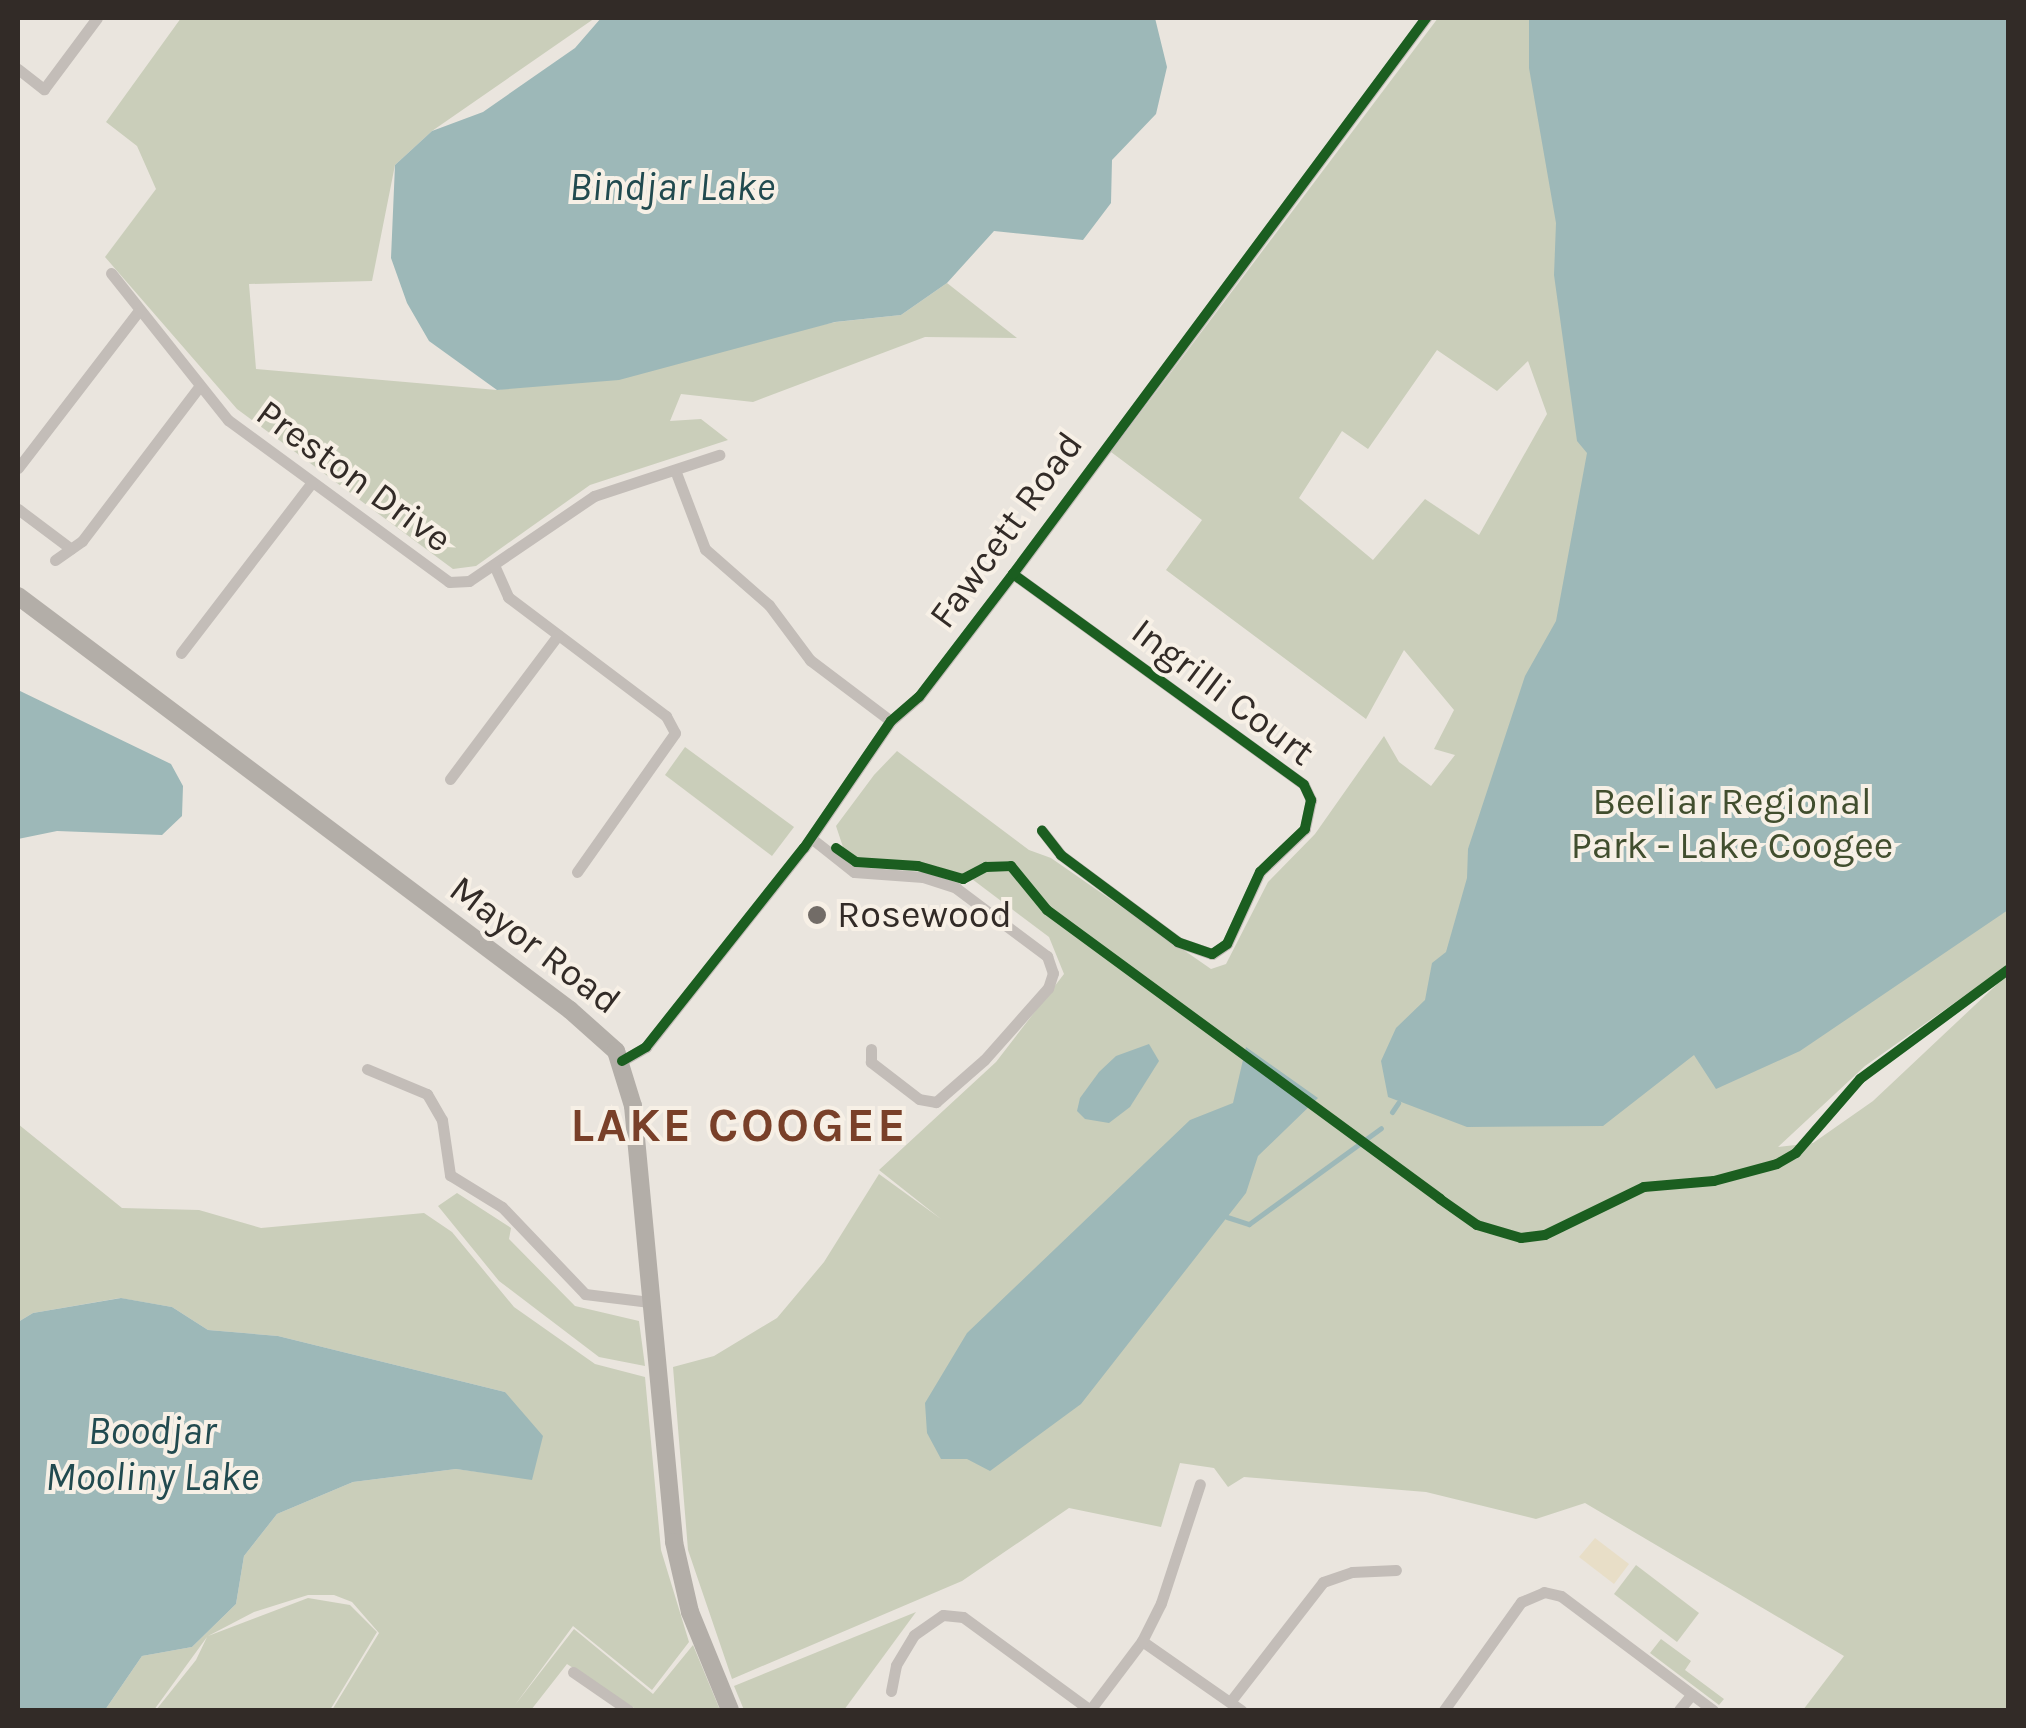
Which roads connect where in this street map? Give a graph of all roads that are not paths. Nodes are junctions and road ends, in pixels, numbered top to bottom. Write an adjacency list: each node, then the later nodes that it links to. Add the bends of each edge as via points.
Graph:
1 (97, 18): 3 (street, via 44,89)
2 (1426, 18): 15 (street, Fawcett Road)
3 (18, 69)
4 (111, 273): 5 (street, Preston Drive)
5 (137, 313): 6 (street, Preston Drive); 8 (street)
6 (198, 388): 10 (street, Preston Drive, via 228,420); 12 (street)
7 (719, 455): 9 (street, Preston Drive)
8 (18, 468)
9 (675, 470): 14 (street, Preston Drive, via 575,505); 19 (street, via 705,549 769,605 810,660)
10 (312, 482): 14 (street, Preston Drive, via 437,576 469,581); 18 (street)
11 (18, 508): 12 (street)
12 (70, 548): 13 (street)
13 (55, 560)
14 (494, 565): 17 (street, via 508,598)
15 (1013, 574): 19 (street, Fawcett Road, via 919,697); 21 (street, Ingrilli Court, via 1304,785 1311,800 1305,829 1260,872 1227,944 1212,954 1178,942 1061,855)
16 (18, 596): 25 (main road, Mayor Road, via 570,1010)
17 (558, 634): 20 (street); 23 (street, via 666,716 674,733)
18 (181, 653)
19 (892, 721): 22 (street, Fawcett Road)
20 (450, 779)
21 (1042, 832)
22 (812, 838): 24 (street, via 854,872 923,877 956,888 1047,956 1053,973 1048,988 984,1060 936,1102 919,1098 871,1062); 25 (street, Fawcett Road, via 646,1048)
23 (577, 872)
24 (870, 1050)
25 (622, 1061): 27 (main road, Mayor Road, via 633,1106)
26 (367, 1069): 27 (street, via 427,1094 442,1120 450,1175 502,1207 584,1294)
27 (650, 1302): 36 (main road, Mayor Road, via 674,1542 690,1612)
28 (1200, 1484): 30 (street)
29 (1396, 1570): 34 (street, via 1352,1572 1323,1582)
30 (1142, 1640): 34 (street); 37 (street)
31 (573, 1672): 35 (street)
32 (891, 1691): 37 (street, via 896,1665 914,1634 943,1615 962,1617)
33 (1691, 1694): 38 (street, via 1560,1596 1544,1592 1521,1602); 39 (street); 40 (street)
34 (1236, 1706)
35 (628, 1710)
36 (730, 1710)
37 (1090, 1710)
38 (1444, 1710)
39 (1679, 1710)
40 (1713, 1710)

